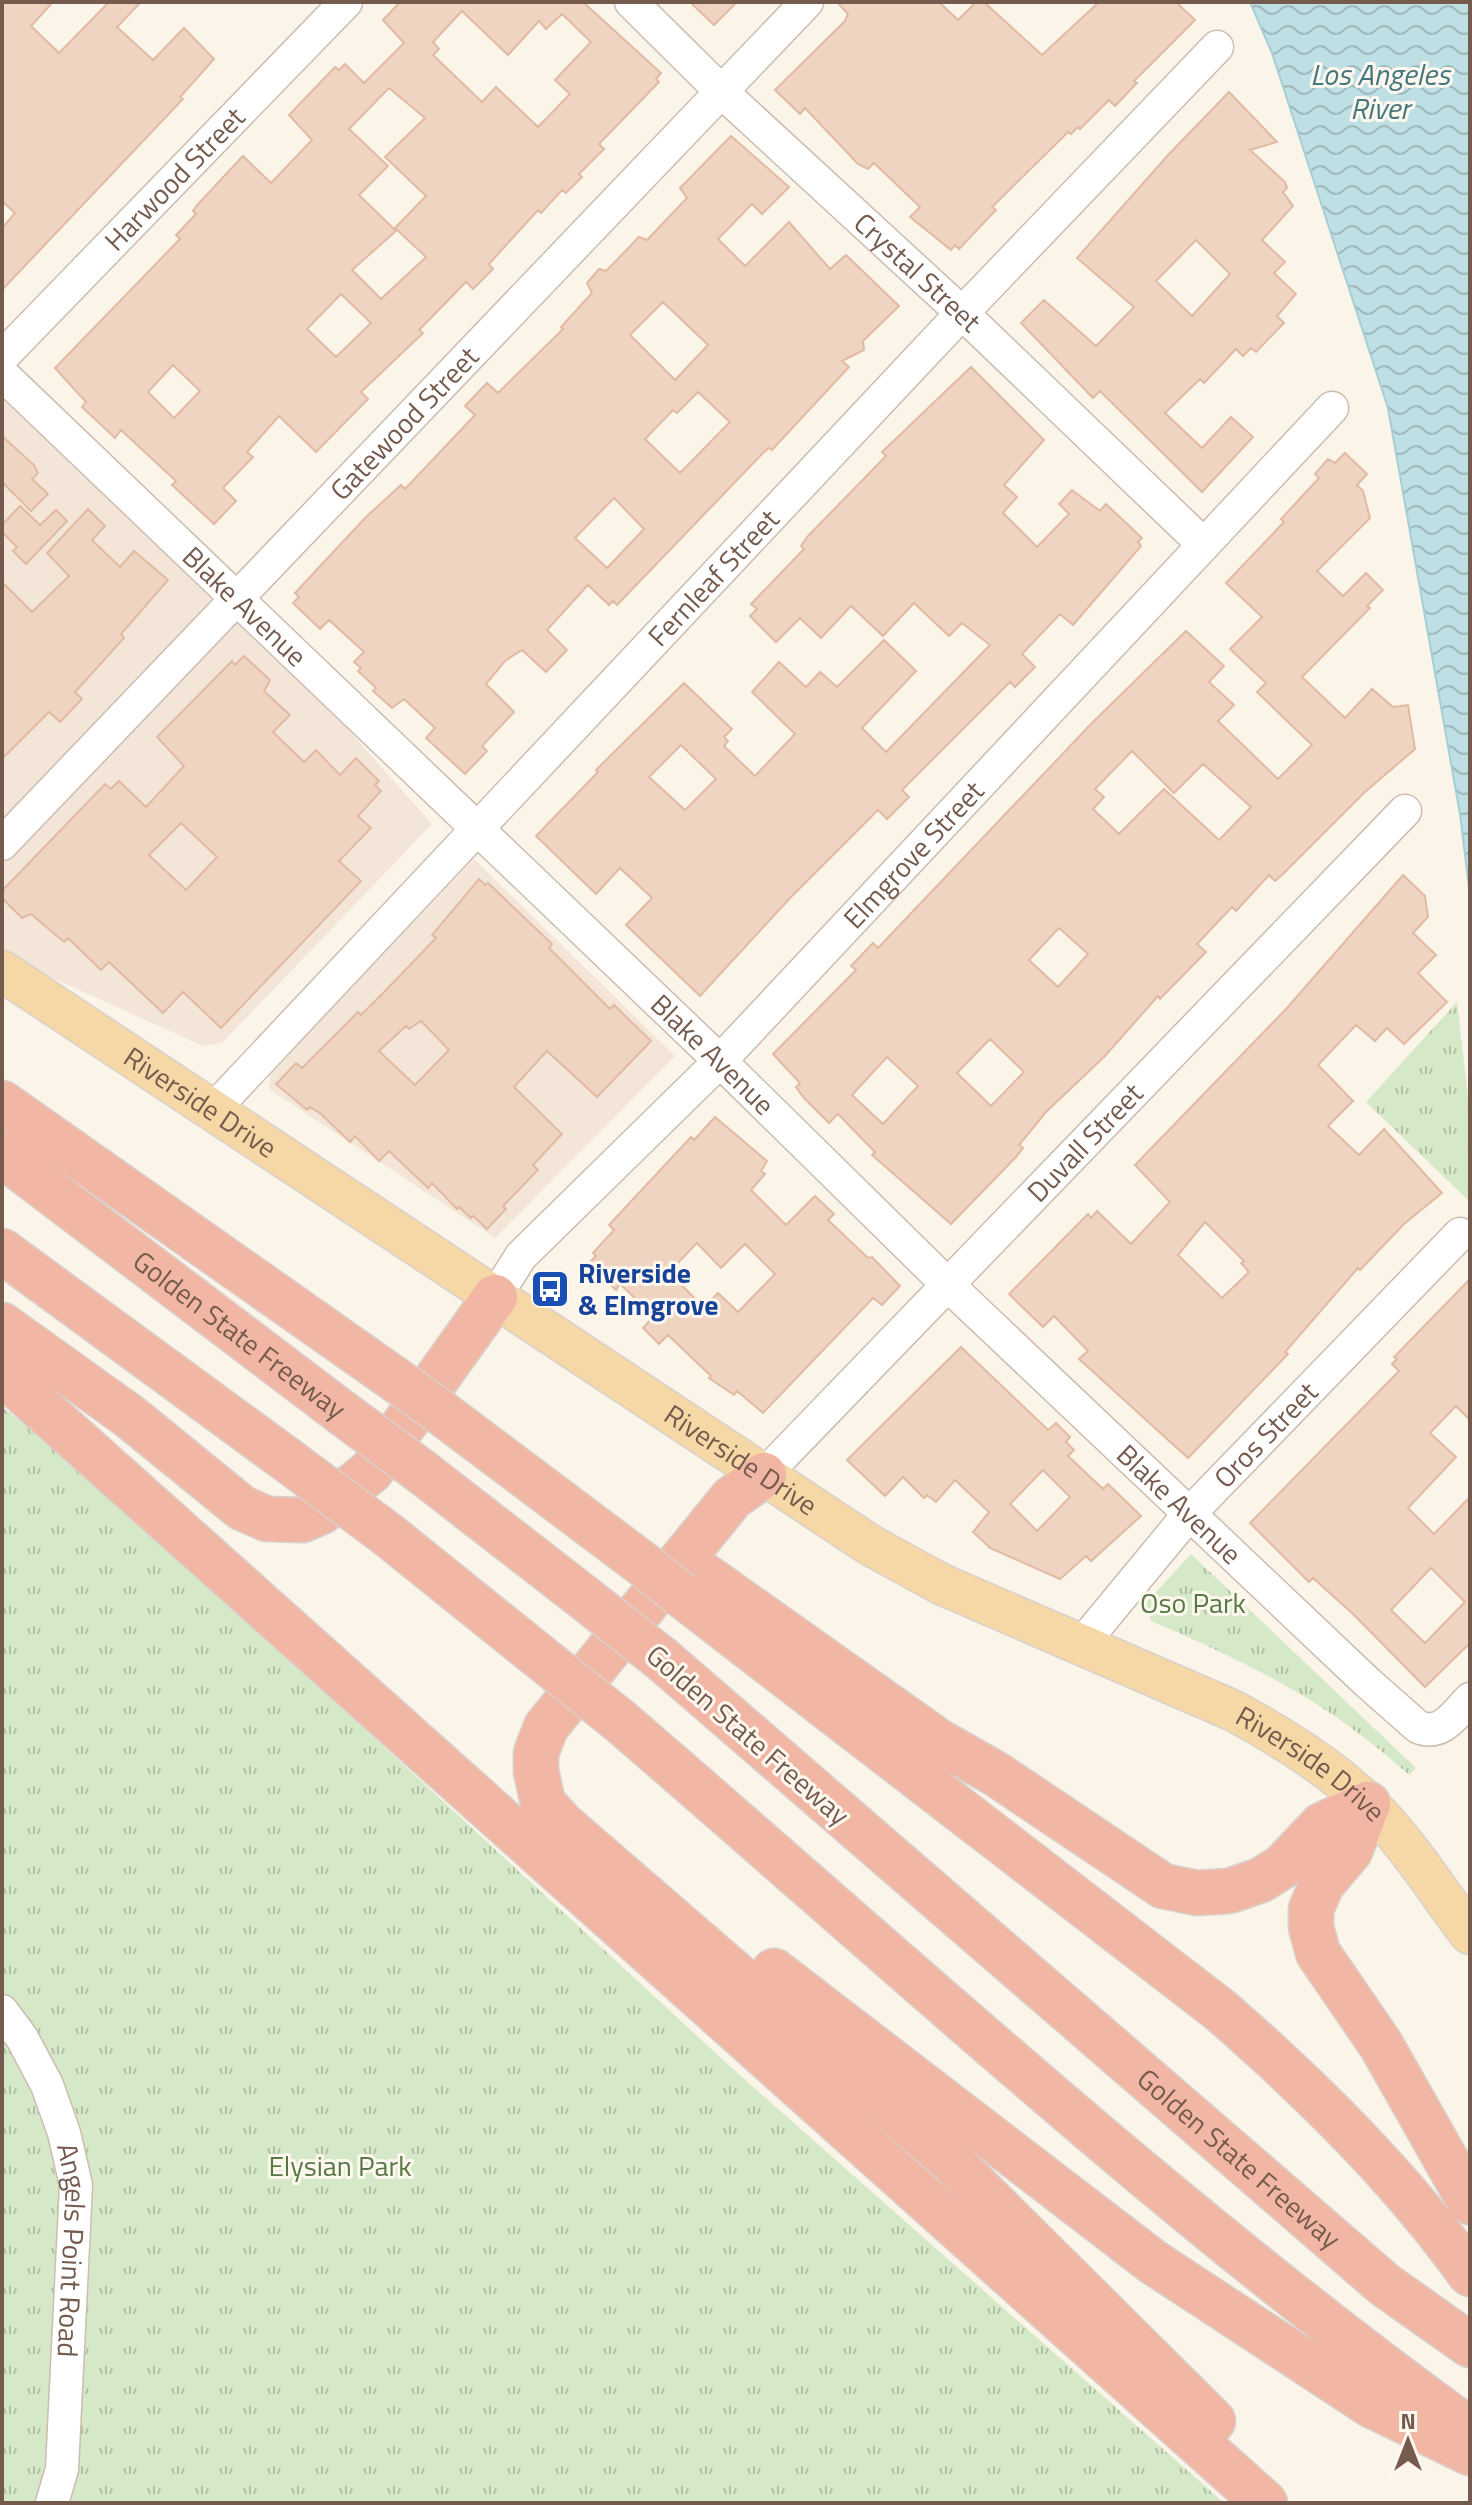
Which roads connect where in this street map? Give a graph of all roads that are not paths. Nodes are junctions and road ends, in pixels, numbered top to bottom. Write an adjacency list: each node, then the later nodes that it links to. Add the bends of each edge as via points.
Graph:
1 (346, 2): 7 (street, Harwood Street)
2 (631, 2): 5 (street, Crystal Street)
3 (807, 2): 5 (street, Gatewood Street)
4 (1217, 47): 6 (street, Fernleaf Street)
5 (723, 93): 6 (street, Crystal Street); 11 (street, Gatewood Street)
6 (962, 313): 10 (street, Crystal Street); 13 (street, Fernleaf Street)
7 (2, 357)
8 (2, 374): 11 (street, Blake Avenue)
9 (1332, 408): 10 (street, Elmgrove Street)
10 (1202, 543): 16 (street, Elmgrove Street)
11 (236, 599): 13 (street, Blake Avenue); 14 (street, Gatewood Street)
12 (1405, 811): 22 (street, Duvall Street)
13 (476, 828): 16 (street, Blake Avenue); 18 (street, Fernleaf Street)
14 (2, 844)
15 (2, 971): 18 (main road, Riverside Drive)
16 (720, 1061): 22 (street, Blake Avenue); 23 (street, Elmgrove Street, via 521,1256)
17 (2, 1103): 28 (highway, bridge, via 535,1481)
18 (212, 1111): 23 (main road, Riverside Drive)
19 (2, 1155): 37 (highway, Golden State Freeway, bridge, via 663,1660 1385,2285)
20 (1460, 1234): 27 (street, Oros Street)
21 (2, 1251): 38 (highway, bridge, via 387,1534 620,1721 1132,2165 1371,2358)
22 (948, 1285): 26 (street, Duvall Street); 27 (street, Blake Avenue)
23 (495, 1297): 24 (highway, via 371,1471 321,1512 302,1520 267,1519 242,1508 129,1416); 26 (main road, Riverside Drive)
24 (2, 1325)
25 (2, 1373): 41 (highway)
26 (764, 1475): 29 (main road, Riverside Drive, via 870,1545 941,1584); 31 (highway, via 732,1498 546,1727 536,1753)
27 (1190, 1513): 29 (street, Oros Street); 30 (street, Blake Avenue, via 1418,1727 1444,1727)
28 (689, 1582): 32 (highway, via 996,1774 1163,1886 1197,1893 1229,1891 1261,1880 1283,1866 1322,1825); 36 (highway, via 1283,2065 1361,2142)
29 (1081, 1645): 32 (main road, Riverside Drive, via 1234,1711 1324,1766)
30 (1470, 1699)
31 (539, 1781): 39 (highway, via 612,1846 1153,2262 1371,2405); 42 (highway, via 543,1803 562,1824 1021,2226 1211,2419)
32 (1368, 1804): 33 (main road, Riverside Drive); 35 (highway, via 1350,1851 1322,1884 1311,1909 1311,1927 1318,1953 1381,2045)
33 (1470, 1934)
34 (2, 2011): 40 (street, Angels Point Road, via 47,2085 76,2185 62,2469)
35 (1470, 2202)
36 (1470, 2274)
37 (1470, 2345)
38 (1470, 2430)
39 (1470, 2453)
40 (52, 2503)
41 (1265, 2503)
42 (1283, 2503)

